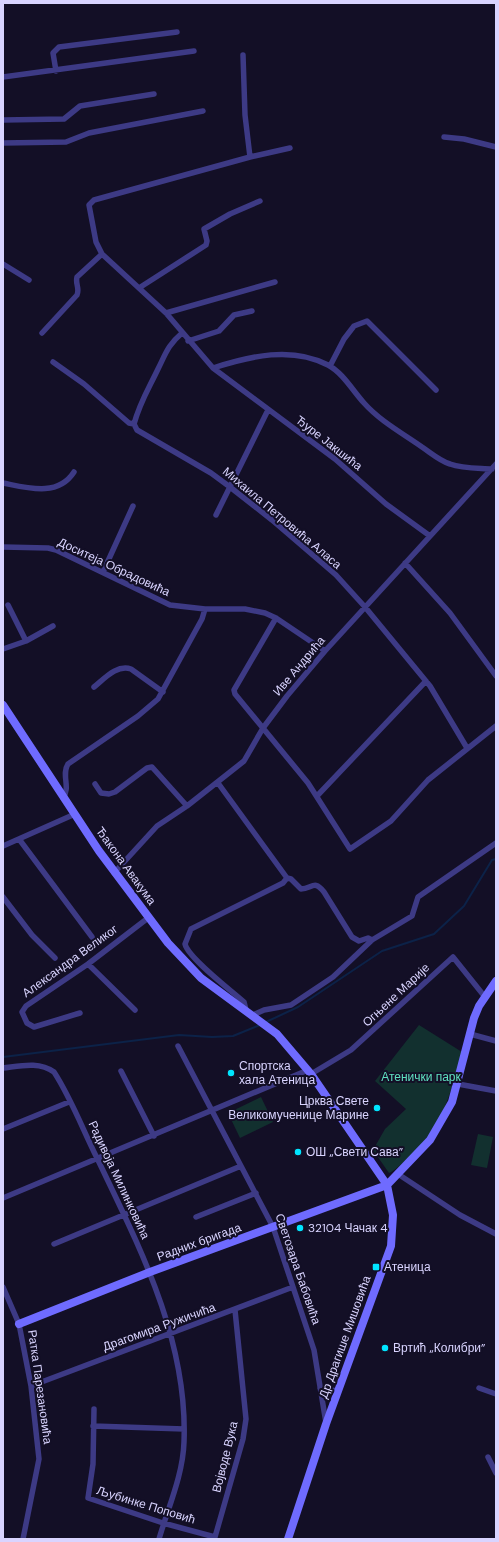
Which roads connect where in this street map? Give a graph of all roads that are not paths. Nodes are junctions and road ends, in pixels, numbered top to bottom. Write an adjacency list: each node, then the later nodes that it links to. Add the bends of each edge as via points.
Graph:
1 (177, 32): 4 (street, via 59,48 53,52)
2 (194, 51): 4 (street)
3 (243, 56): 13 (street, via 245,114)
4 (56, 70): 5 (street)
5 (3, 77)
6 (154, 94): 8 (street, via 80,106 64,119)
7 (203, 111): 10 (street, via 89,133 66,142)
8 (3, 120)
9 (444, 137): 11 (street)
10 (3, 143)
11 (496, 147)
12 (290, 148): 13 (street)
13 (250, 157): 15 (street, via 94,200 89,205 96,242)
14 (260, 201): 19 (street, via 204,229 206,245)
15 (102, 254): 19 (street, Ђуре Јакшића); 22 (street, via 77,277 77,295)
16 (3, 264): 17 (street)
17 (29, 280)
18 (275, 282): 21 (street)
19 (139, 288): 21 (street, Ђуре Јакшића)
20 (252, 311): 24 (street, via 234,316 219,331)
21 (166, 313): 23 (street, Ђуре Јакшића)
22 (42, 333)
23 (182, 333): 24 (street, Ђуре Јакшића); 30 (street, via 165,352 140,402)
24 (188, 341): 27 (street, Ђуре Јакшића)
25 (53, 362): 30 (street, Михаила Петровића Аласа, via 84,384 129,423)
26 (330, 366): 27 (street, via 281,353 239,360); 28 (street, via 354,326 367,321); 31 (street, via 379,418 445,462 469,468)
27 (213, 368): 29 (street, Ђуре Јакшића)
28 (436, 390)
29 (268, 410): 34 (street); 37 (street, Ђуре Јакшића, via 335,459 386,504)
30 (134, 424): 34 (street, Михаила Петровића Аласа, via 137,430 211,473)
31 (495, 466): 37 (street, Иве Андрића)
32 (74, 472): 33 (street, via 69,479 47,490)
33 (3, 483)
34 (230, 487): 36 (street); 42 (street, Михаила Петровића Аласа, via 304,547)
35 (132, 506): 40 (street)
36 (216, 515)
37 (430, 536): 39 (street, Иве Андрића)
38 (3, 547): 40 (street, Доситеја Обрадовића, via 56,550)
39 (405, 563): 42 (street, Иве Андрића); 49 (street, via 450,613)
40 (103, 572): 43 (street, Доситеја Обрадовића, via 170,605)
41 (8, 605): 46 (street)
42 (365, 607): 48 (street, Иве Андрића); 50 (street, Михаила Петровића Аласа)
43 (205, 609): 44 (street, Доситеја Обрадовића, via 245,609); 52 (street)
44 (276, 618): 48 (street, Доситеја Обрадовића); 55 (street, via 234,690)
45 (53, 626): 46 (street)
46 (26, 641): 47 (street)
47 (3, 649)
48 (325, 651): 55 (street, Иве Андрића)
49 (496, 676)
50 (426, 681): 56 (street, Михаила Петровића Аласа); 59 (street)
51 (94, 687): 52 (street, via 117,670 125,668 131,669)
52 (163, 692): 60 (street, via 138,716 68,764 64,772 67,790)
53 (3, 705): 60 (main road, Ђакона Авакума)
54 (496, 726): 56 (street)
55 (263, 728): 57 (street, Иве Андрића, via 244,761); 59 (street)
56 (468, 748): 59 (street, via 428,780 391,821 350,849)
57 (218, 783): 61 (street, Иве Андрића); 67 (street)
58 (95, 784): 61 (street, via 101,793 112,794 152,767)
59 (317, 796)
60 (63, 798): 62 (main road, Ђакона Авакума)
61 (187, 806): 66 (street, Иве Андрића, via 157,826)
62 (75, 814): 63 (street); 66 (main road, Ђакона Авакума)
63 (19, 839): 65 (street); 70 (street)
64 (496, 843): 71 (street, via 418,897 412,916)
65 (3, 846)
66 (114, 873): 69 (main road, Ђакона Авакума)
67 (288, 878): 71 (street, via 301,889 319,886 352,937 359,941 368,938); 77 (street, via 283,883 191,929 185,944 198,962 244,1002)
68 (3, 897): 72 (street, via 32,935)
69 (148, 918): 73 (street, Александра Великог); 77 (main road, Ђакона Авакума, via 201,978)
70 (92, 937)
71 (372, 940): 79 (street, via 333,977 291,1005 264,1010)
72 (56, 958)
73 (88, 964): 76 (street); 78 (street, Александра Великог, via 26,1006 22,1012 27,1023 34,1027)
74 (496, 981): 75 (main road)
75 (485, 997): 80 (main road, via 474,1018); 85 (street, Огњене Марије, via 453,957 351,1050)
76 (135, 1010)
77 (246, 1010): 79 (main road, Ђакона Авакума)
78 (80, 1013)
79 (254, 1016): 85 (main road, Др Драгише Мишовића, via 285,1043)
80 (470, 1034): 81 (street); 86 (main road)
81 (496, 1041)
82 (178, 1046): 89 (street, Светозара Бабовића)
83 (3, 1068): 88 (street, Радивоја Милинковића, via 36,1065 49,1068 58,1078)
84 (120, 1071): 91 (street)
85 (309, 1072): 89 (street); 95 (main road, Др Драгише Мишовића)
86 (458, 1084): 87 (street); 94 (main road, via 452,1102 430,1140)
87 (496, 1091)
88 (69, 1102): 90 (street); 92 (street, Радивоја Милинковића)
89 (212, 1110): 91 (street); 93 (street, Светозара Бабовића)
90 (3, 1129)
91 (154, 1136): 92 (street)
92 (97, 1159): 97 (street); 98 (street, Радивоја Милинковића)
93 (241, 1166): 96 (street, Светозара Бабовића); 98 (street)
94 (398, 1174): 95 (main road); 101 (street, via 460,1215)
95 (387, 1185): 100 (main road, Радних бригада); 112 (main road, Др Драгише Мишовића, via 394,1216 391,1246)
96 (256, 1193): 99 (street); 100 (street, Светозара Бабовића)
97 (3, 1198)
98 (124, 1214): 102 (street); 103 (street, Радивоја Милинковића)
99 (196, 1217)
100 (273, 1227): 103 (main road, Радних бригада); 105 (street, Светозара Бабовића)
101 (496, 1234)
102 (54, 1244)
103 (150, 1272): 107 (main road, Радних бригада); 108 (street, Радивоја Милинковића)
104 (3, 1287): 107 (street, Ратка Парезановића)
105 (293, 1287): 106 (street, Драгомира Ружичића); 110 (street, Светозара Бабовића, via 314,1350)
106 (235, 1310): 108 (street, Драгомира Ружичића); 121 (street, Војводе Вука, via 246,1419 244,1438)
107 (20, 1324): 109 (street, Ратка Парезановића)
108 (171, 1334): 109 (street, Драгомира Ружичића); 117 (street, Радивоја Милинковића, via 184,1405)
109 (31, 1386): 122 (street, Ратка Парезановића, via 39,1459)
110 (320, 1388): 112 (street); 115 (street, Светозара Бабовића)
111 (479, 1388): 113 (street)
112 (337, 1391): 115 (main road, Др Драгише Мишовића)
113 (496, 1394)
114 (94, 1409): 116 (street, Љубинке Поповић)
115 (326, 1424): 124 (main road, Др Драгише Мишовића)
116 (93, 1426): 117 (street); 120 (street, Љубинке Поповић, via 93,1464 88,1498)
117 (184, 1429): 120 (street, Радивоја Милинковића, via 181,1464)
118 (488, 1457): 119 (street)
119 (496, 1473)
120 (163, 1523): 121 (street, Љубинке Поповић); 123 (street, Радивоја Милинковића)
121 (215, 1537)
122 (23, 1539)
123 (159, 1539)
124 (288, 1539)

